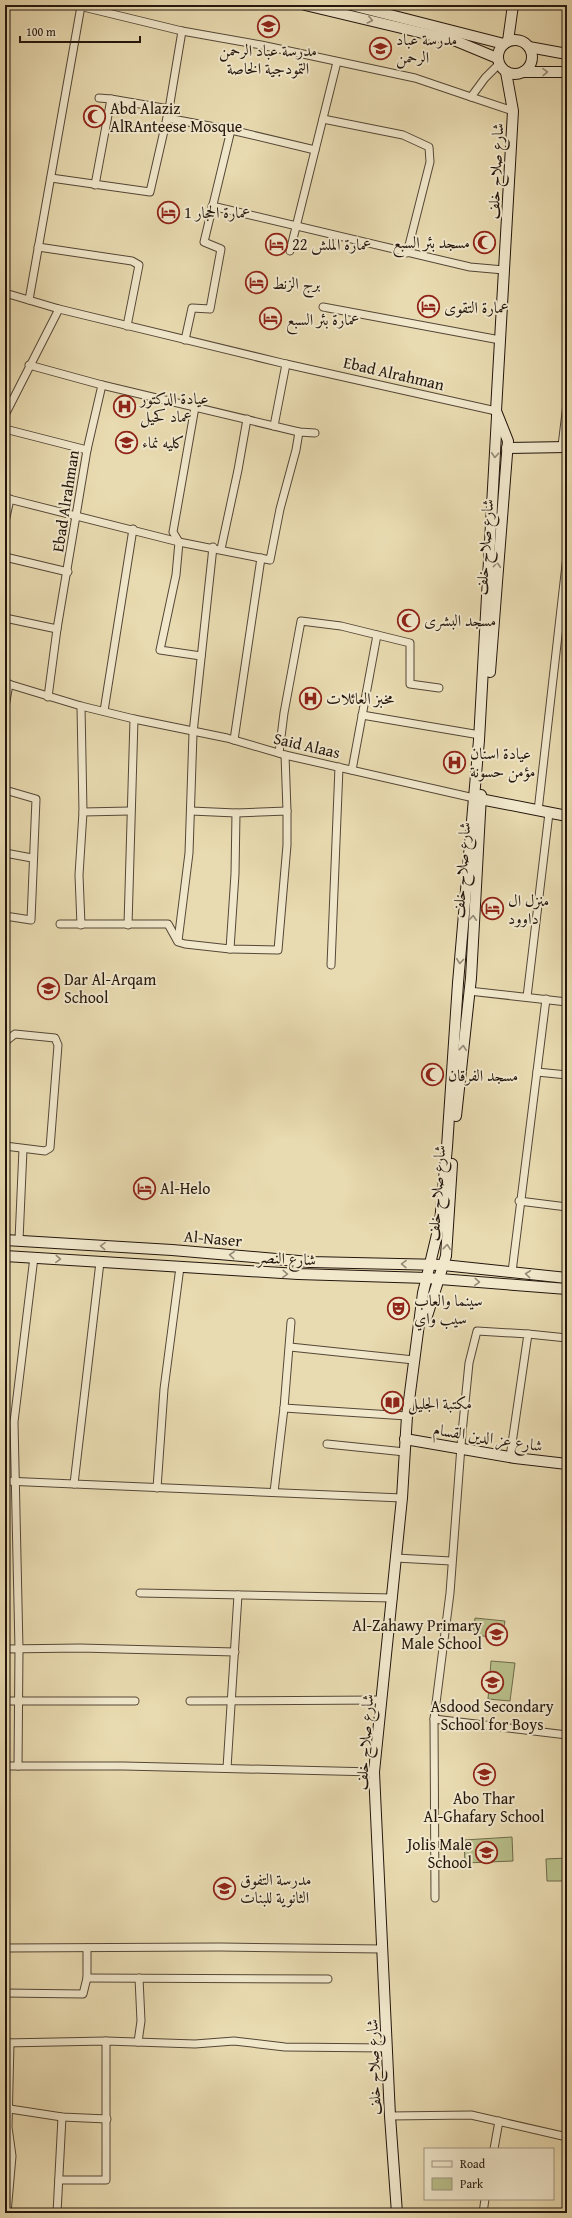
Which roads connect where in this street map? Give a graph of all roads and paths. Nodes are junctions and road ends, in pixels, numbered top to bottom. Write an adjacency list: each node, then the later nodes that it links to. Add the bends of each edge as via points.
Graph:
1 (7, 5): 7 (street)
2 (305, 5): 12 (main road, one-way to 12, via 456,41)
3 (351, 5): 6 (main road)
4 (513, 5): 9 (main road)
5 (78, 6): 8 (street); 28 (street)
6 (381, 8): 9 (main road)
7 (5, 13)
8 (182, 31): 13 (street); 22 (street)
9 (506, 42): 10 (main road, via 519,40); 12 (main road, via 500,48)
10 (529, 47): 11 (main road); 16 (main road, via 531,64)
11 (567, 54)
12 (498, 61): 15 (main road); 19 (street)
13 (337, 62): 19 (street, via 415,78); 25 (street)
14 (5, 65): 18 (street)
15 (506, 72): 16 (main road); 23 (main road, شارع صلاح خلف)
16 (524, 72): 17 (main road, one-way to 17)
17 (567, 72)
18 (5, 91)
19 (471, 97): 23 (street)
20 (99, 98): 21 (street)
21 (111, 99): 22 (street); 29 (street)
22 (169, 109): 24 (street)
23 (513, 111): 35 (main road, شارع صلاح خلف)
24 (167, 118): 26 (street); 29 (street, via 150,192)
25 (323, 119): 27 (street); 34 (street, via 403,135 429,147 430,162)
26 (231, 130): 27 (street); 30 (street)
27 (315, 150): 31 (street)
28 (51, 178): 29 (street); 32 (street)
29 (95, 185)
30 (212, 206): 31 (street); 41 (street, via 204,242 221,249 210,309 192,308)
31 (296, 226): 33 (street); 34 (street)
32 (38, 247): 37 (street); 40 (street, via 132,261 139,265)
33 (290, 251)
34 (407, 253): 35 (street, via 470,267)
35 (504, 270): 42 (main road, شارع صلاح خلف)
36 (5, 293): 37 (street, Ebad Alrahman)
37 (29, 300): 39 (street, Ebad Alrahman)
38 (323, 307): 42 (street)
39 (60, 309): 40 (street, Ebad Alrahman); 44 (street)
40 (127, 326): 41 (street, Ebad Alrahman)
41 (185, 340): 43 (street, Ebad Alrahman)
42 (500, 340): 48 (main road, شارع صلاح خلف)
43 (286, 364): 48 (street, Ebad Alrahman); 51 (street)
44 (29, 365): 45 (street); 49 (street)
45 (102, 385): 47 (street); 57 (street, Ebad Alrahman)
46 (567, 404): 55 (street)
47 (195, 407): 50 (street); 62 (street, via 173,532)
48 (496, 413): 56 (main road, شارع صلاح خلف, via 508,441); 81 (main road, شارع صلاح خلف, one-way to 81)
49 (5, 415)
50 (247, 419): 51 (street); 63 (street, via 238,470)
51 (274, 426): 53 (street)
52 (5, 429): 57 (street)
53 (299, 432): 54 (street); 66 (street, via 270,560)
54 (315, 433)
55 (564, 446): 56 (main road)
56 (507, 448): 87 (main road, شارع صلاح خلف, one-way to 56)
57 (87, 450): 59 (street, Ebad Alrahman)
58 (7, 499): 59 (street); 60 (street)
59 (77, 515): 61 (street); 67 (street, Ebad Alrahman)
60 (5, 522)
61 (133, 529): 62 (street); 77 (street)
62 (179, 542): 63 (street); 71 (street, via 176,575 160,650)
63 (217, 548): 66 (street); 71 (street)
64 (567, 556): 90 (street)
65 (5, 557): 67 (street)
66 (261, 558): 82 (street)
67 (68, 572): 69 (street, Ebad Alrahman)
68 (5, 618): 69 (street)
69 (57, 629): 74 (street, Ebad Alrahman)
70 (377, 635): 73 (street, via 410,643 410,684); 78 (street); 83 (street, via 301,620 284,713)
71 (201, 656): 80 (street)
72 (7, 683): 74 (street, Said Alaas); 76 (street)
73 (439, 688)
74 (48, 697): 75 (street, Said Alaas)
75 (81, 706): 77 (street, Said Alaas); 91 (street)
76 (5, 707)
77 (104, 711): 79 (street, Said Alaas)
78 (362, 715): 81 (street); 85 (street)
79 (134, 719): 80 (street, Said Alaas); 88 (street)
80 (193, 733): 82 (street, Said Alaas); 92 (street)
81 (480, 735): 87 (main road, شارع صلاح خلف)
82 (234, 740): 83 (street, Said Alaas)
83 (282, 754): 84 (street, Said Alaas); 89 (street)
84 (339, 767): 85 (street, Said Alaas); 104 (street)
85 (352, 770): 87 (street, Said Alaas)
86 (5, 790): 97 (street, via 36,799)
87 (477, 799): 90 (main road); 105 (main road, شارع صلاح خلف, one-way to 87); 121 (main road, شارع صلاح خلف, one-way to 121, via 440,1222)
88 (130, 811): 91 (street); 101 (street)
89 (287, 811): 93 (street); 103 (street, via 287,845 278,950)
90 (538, 811): 94 (main road)
91 (83, 812): 100 (street, via 79,875)
92 (191, 812): 93 (street); 102 (street, via 189,853)
93 (236, 813): 103 (street)
94 (549, 814): 95 (main road); 106 (street)
95 (567, 816)
96 (5, 853): 97 (street)
97 (32, 858): 98 (street, via 31,920)
98 (5, 916)
99 (60, 924): 100 (street)
100 (81, 925): 101 (street)
101 (128, 925): 102 (street, via 168,924)
102 (178, 942): 103 (street)
103 (230, 949)
104 (331, 965)
105 (469, 991): 106 (street); 122 (main road, شارع صلاح خلف, one-way to 105, via 450,1214 459,1078)
106 (527, 997): 107 (street)
107 (546, 999): 108 (street); 110 (street)
108 (567, 1002)
109 (5, 1049): 113 (street, via 6,1041 15,1034 55,1038 58,1045 50,1148 45,1152)
110 (537, 1072): 111 (street); 114 (street)
111 (567, 1075)
112 (5, 1146): 113 (street)
113 (23, 1149): 117 (street)
114 (519, 1201): 115 (street); 124 (street)
115 (567, 1207)
116 (5, 1240): 117 (main road, Al-Naser)
117 (19, 1240): 121 (main road, Al-Naser, one-way to 117, via 310,1262)
118 (5, 1256): 119 (main road, شارع النصر)
119 (34, 1257): 120 (main road, شارع النصر, one-way to 120); 144 (street, via 14,1422)
120 (100, 1262): 123 (main road, شارع النصر); 145 (street)
121 (429, 1265): 122 (main road, Al-Naser); 125 (main road, شارع صلاح خلف)
122 (443, 1265): 124 (main road); 127 (main road, شارع صلاح خلف)
123 (180, 1267): 125 (main road, شارع النصر, one-way to 125); 146 (street, via 164,1389)
124 (512, 1272): 126 (main road, one-way to 124)
125 (427, 1278): 127 (main road, شارع النصر); 130 (main road, شارع صلاح خلف)
126 (567, 1278)
127 (438, 1279): 128 (main road, شارع النصر, one-way to 128); 130 (main road, شارع صلاح خلف, via 427,1316)
128 (567, 1289)
129 (291, 1322): 133 (street)
130 (421, 1322): 134 (main road, شارع صلاح خلف)
131 (528, 1334): 132 (street); 139 (street, via 477,1331 469,1362); 141 (street)
132 (567, 1338)
133 (290, 1347): 134 (street); 135 (street)
134 (414, 1360): 136 (main road, شارع صلاح خلف)
135 (284, 1408): 136 (street); 147 (street)
136 (407, 1416): 137 (main road, شارع صلاح خلف)
137 (405, 1439): 139 (main road, شارع عز الدين القسام); 140 (main road, شارع صلاح خلف)
138 (327, 1444): 140 (street)
139 (462, 1450): 141 (main road, شارع عز الدين القسام); 150 (street)
140 (405, 1452): 148 (main road, شارع صلاح خلف)
141 (510, 1457): 142 (main road, شارع عز الدين القسام)
142 (567, 1464)
143 (5, 1481): 144 (street)
144 (16, 1482): 145 (street); 155 (street)
145 (74, 1484): 146 (street)
146 (157, 1488): 147 (street)
147 (274, 1492): 148 (street)
148 (402, 1498): 149 (main road, شارع صلاح خلف)
149 (396, 1558): 150 (street); 153 (main road, شارع صلاح خلف)
150 (451, 1561): 163 (street, via 450,1593)
151 (140, 1593): 152 (street)
152 (238, 1595): 153 (street); 156 (street)
153 (392, 1598): 157 (main road, شارع صلاح خلف)
154 (5, 1649): 155 (street)
155 (19, 1649): 156 (street); 159 (street)
156 (235, 1652): 162 (street)
157 (381, 1700): 162 (street); 168 (main road, شارع صلاح خلف)
158 (5, 1701): 159 (street)
159 (18, 1701): 160 (street); 166 (street)
160 (135, 1701)
161 (190, 1701): 162 (street)
162 (232, 1701): 167 (street)
163 (434, 1719): 164 (street); 169 (street)
164 (567, 1735)
165 (5, 1766): 166 (street)
166 (18, 1766): 167 (street)
167 (227, 1768): 168 (street)
168 (374, 1772): 172 (main road, شارع صلاح خلف)
169 (435, 1898)
170 (5, 1948): 171 (street)
171 (87, 1948): 172 (street); 173 (street)
172 (383, 1949): 180 (main road, شارع صلاح خلف)
173 (86, 1978): 174 (street); 176 (street, via 83,1994)
174 (139, 1978): 175 (street); 178 (street, via 141,2021)
175 (328, 1979)
176 (5, 1993)
177 (106, 2042): 178 (street); 179 (street); 184 (street)
178 (138, 2042): 180 (street, via 195,2044 234,2041 285,2047)
179 (8, 2043): 181 (street)
180 (386, 2048): 182 (main road, شارع صلاح خلف)
181 (10, 2109): 183 (street); 190 (street, via 8,2127 12,2156)
182 (390, 2116): 185 (street, via 471,2115); 192 (main road, شارع صلاح خلف)
183 (62, 2117): 184 (street); 188 (street)
184 (107, 2118): 188 (street, via 106,2180)
185 (499, 2122): 186 (street); 187 (street)
186 (567, 2137)
187 (494, 2148)
188 (59, 2180): 191 (street)
189 (485, 2200): 193 (street)
190 (7, 2213)
191 (57, 2213)
192 (397, 2213)
193 (483, 2213)

